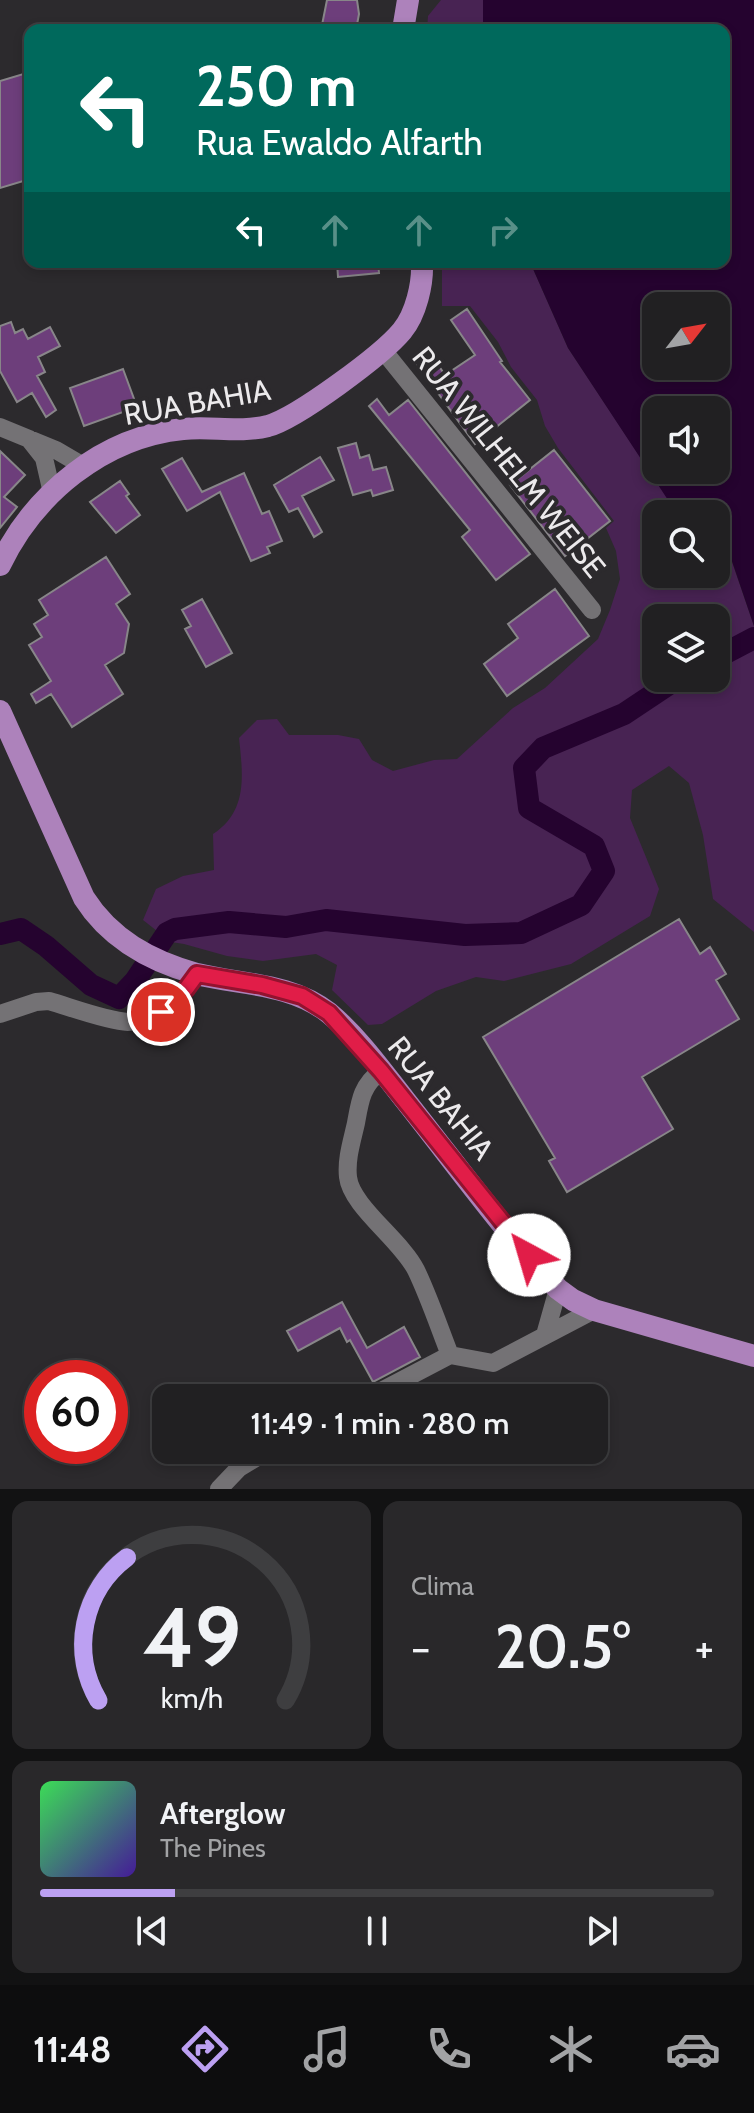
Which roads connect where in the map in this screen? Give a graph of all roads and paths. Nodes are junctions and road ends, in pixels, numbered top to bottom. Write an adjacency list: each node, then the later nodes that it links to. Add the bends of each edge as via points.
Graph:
1 (408, 0): 2 (main road)
2 (404, 24)
3 (421, 268): 4 (main road, RUA BAHIA, via 418,299 403,330)
4 (382, 349): 7 (main road, RUA BAHIA, via 294,415 240,430 159,432 116,446); 10 (street, RUA WILHELM WEISE)
5 (0, 427): 6 (street, via 28,437)
6 (50, 454): 7 (street); 8 (street)
7 (85, 467): 8 (main road, RUA BAHIA)
8 (52, 493): 9 (main road, RUA BAHIA, via 26,519)
9 (0, 565)
10 (592, 610)
11 (0, 711): 12 (main road, RUA BAHIA, via 98,919 140,951)
12 (197, 974): 13 (street, via 161,1012 129,1022 49,1001); 14 (main road, RUA BAHIA, via 302,996 329,1013)
13 (0, 1014)
14 (381, 1071): 15 (main road, RUA BAHIA); 18 (street, via 362,1091 348,1180 358,1202 415,1268)
15 (558, 1289): 16 (main road, RUA BAHIA); 17 (street)
16 (594, 1310): 17 (street); 19 (main road, RUA BAHIA)
17 (545, 1335): 18 (street, via 493,1363)
18 (450, 1355): 20 (street)
19 (754, 1356)
20 (395, 1384)
21 (246, 1464): 22 (street)
22 (219, 1489)

